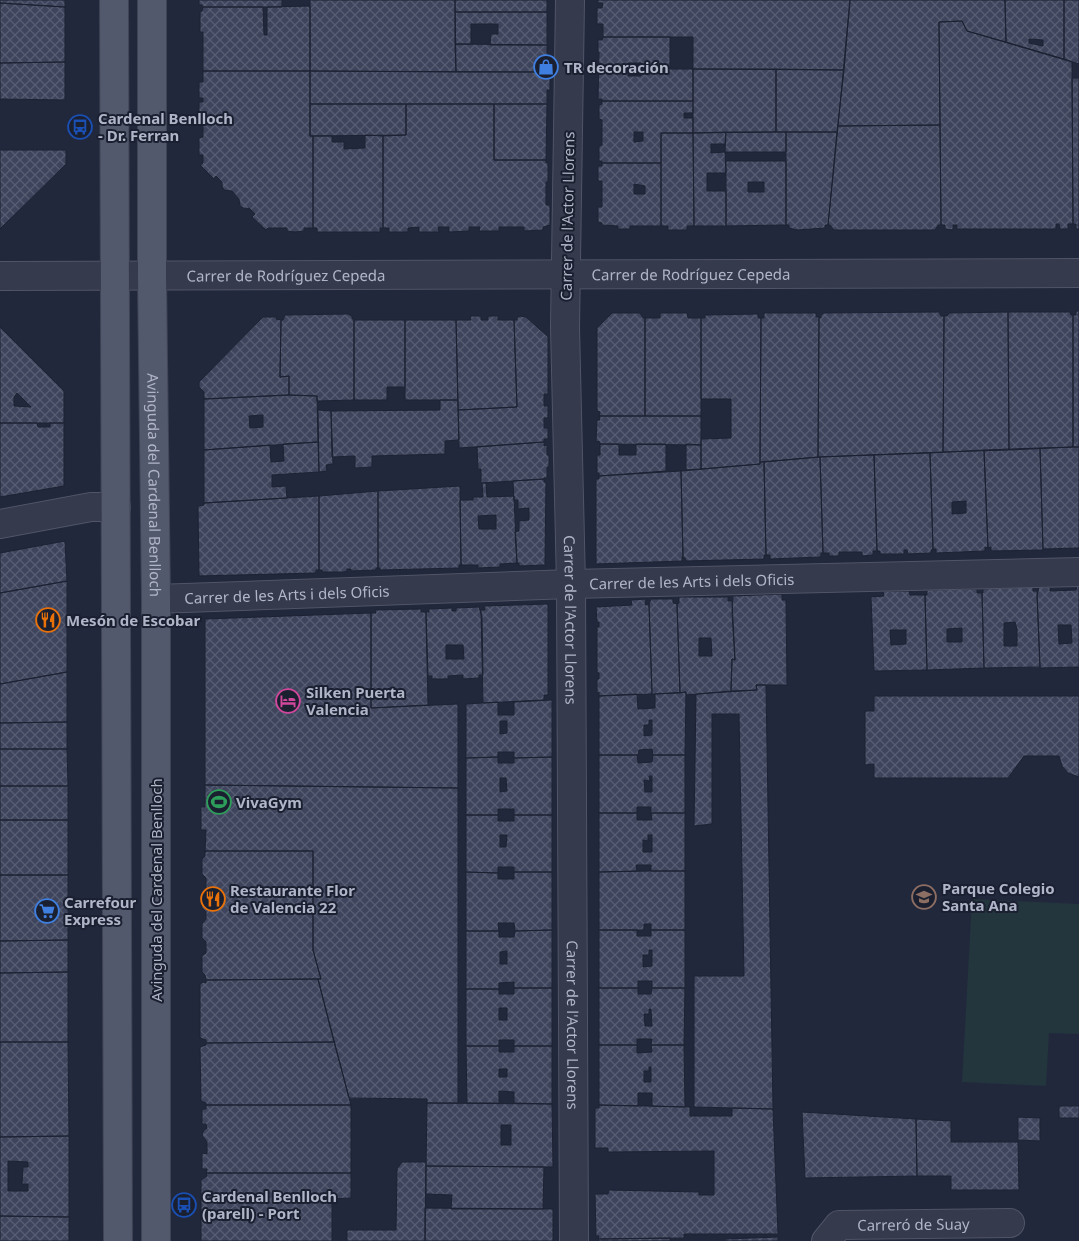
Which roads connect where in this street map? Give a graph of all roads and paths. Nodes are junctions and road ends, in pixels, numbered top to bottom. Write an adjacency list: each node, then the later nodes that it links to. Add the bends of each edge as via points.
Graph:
1 (114, 0): 5 (main road)
2 (152, 0): 8 (main road, Avinguda del Cardenal Benlloch)
3 (570, 0): 6 (street, Carrer de l'Actor Llorens)
4 (1079, 273): 6 (street, Carrer de Rodríguez Cepeda)
5 (115, 275): 7 (street, Carrer de Rodríguez Cepeda); 8 (street, Carrer de Rodríguez Cepeda); 9 (main road)
6 (566, 275): 8 (street, Carrer de Rodríguez Cepeda); 12 (street, Carrer de l'Actor Llorens)
7 (0, 276)
8 (152, 276): 13 (main road, Avinguda del Cardenal Benlloch)
9 (116, 507): 10 (street, via 91,507); 15 (main road)
10 (0, 524)
11 (1079, 572): 12 (street, Carrer de les Arts i dels Oficis)
12 (572, 584): 13 (street, Carrer de les Arts i dels Oficis); 17 (street, Carrer de l'Actor Llorens)
13 (156, 599): 16 (main road, Avinguda del Cardenal Benlloch)
14 (1010, 1223): 18 (street, Carreró de Suay, via 839,1225)
15 (118, 1241)
16 (156, 1241)
17 (574, 1241)
18 (826, 1241)

